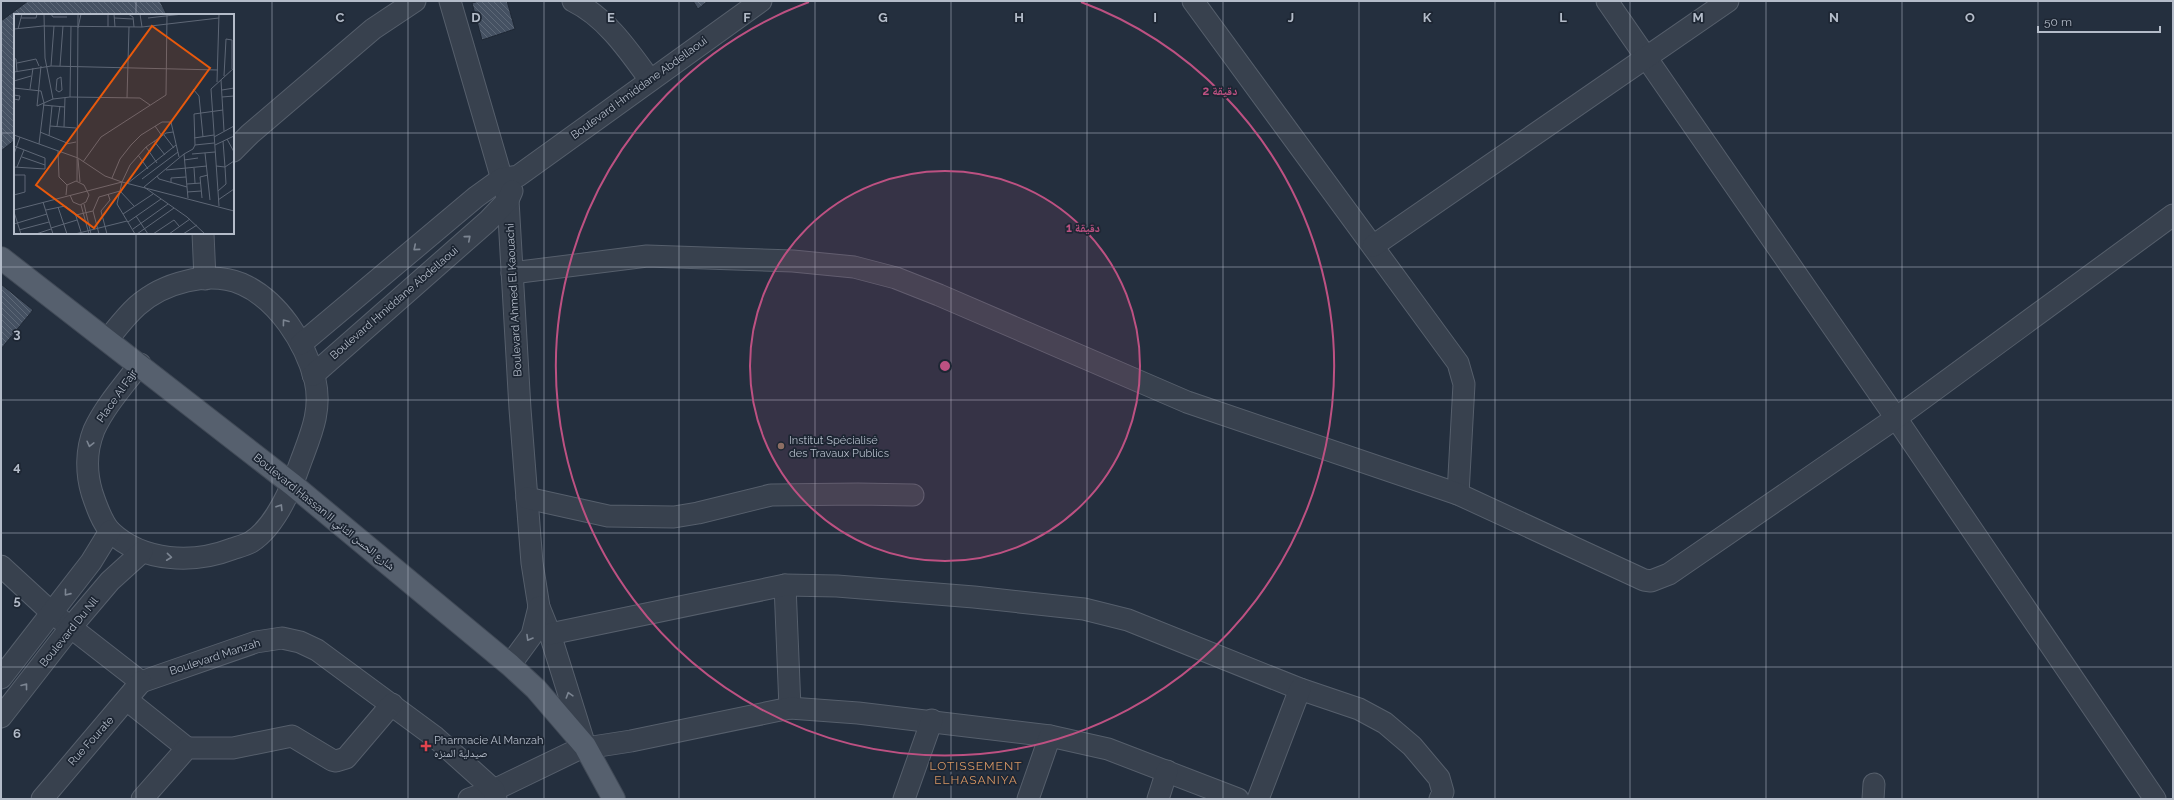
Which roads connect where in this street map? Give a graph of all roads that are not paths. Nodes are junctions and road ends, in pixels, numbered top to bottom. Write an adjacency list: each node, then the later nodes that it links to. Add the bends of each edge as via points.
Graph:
1 (415, 1): 10 (street, via 372,29)
2 (452, 1): 11 (street)
3 (762, 1): 9 (street, Boulevard Hmiddane Abdellaoui)
4 (1193, 1): 15 (street)
5 (1607, 1): 8 (street)
6 (1728, 1): 8 (street)
7 (576, 2): 9 (street, via 624,44)
8 (1646, 57): 15 (street); 23 (street)
9 (650, 80): 11 (street, Boulevard Hmiddane Abdellaoui)
10 (234, 150)
11 (509, 178): 12 (street, Boulevard Hmiddane Abdellaoui); 20 (street, Boulevard Hmiddane Abdellaoui, one-way to 20, via 476,197)
12 (508, 200): 17 (street, Boulevard Ahmed El Kaouachi); 22 (street, Boulevard Hmiddane Abdellaoui, one-way to 12, via 488,221)
13 (2173, 215): 23 (street)
14 (203, 234): 18 (street)
15 (1373, 246): 25 (street, via 1462,372 1464,384)
16 (1, 258): 19 (main road, Boulevard Hassan II شارع الحسن الثاني)
17 (512, 273): 25 (street, via 646,256 793,261 854,267 896,278 939,295 1187,402); 27 (street, Boulevard Ahmed El Kaouachi)
18 (205, 279): 19 (street, Place Al Fajr, via 177,284 156,293 137,306); 20 (street, Place Al Fajr, one-way to 18, via 259,293 236,282)
19 (108, 339): 21 (main road, Boulevard Hassan II شارع الحسن الثاني)
20 (301, 344): 22 (street, Place Al Fajr)
21 (140, 364): 24 (main road, Boulevard Hassan II شارع الحسن الثاني); 28 (street, Place Al Fajr, one-way to 28, via 109,404 94,431 89,449 89,484)
22 (313, 375): 24 (street, Place Al Fajr, via 317,397 315,422)
23 (1896, 418): 25 (street, via 1669,574 1651,582); 60 (street)
24 (292, 486): 29 (street, Place Al Fajr, one-way to 24, via 167,557 194,558 218,554 251,542 280,510); 36 (main road, Boulevard Hassan II شارع الحسن الثاني)
25 (1458, 494)
26 (913, 495): 27 (street, via 771,495 674,517 608,516)
27 (527, 498): 32 (street, Boulevard Ahmed El Kaouachi, via 532,563)
28 (110, 531): 29 (street, Place Al Fajr); 33 (street, one-way to 33, via 91,562)
29 (142, 552): 34 (street, Boulevard Du Nil, via 110,581)
30 (1, 566): 33 (street)
31 (785, 585): 35 (street); 39 (street, via 837,586 1084,609 1128,620); 42 (street)
32 (539, 607): 35 (street, Boulevard Ahmed El Kaouachi); 36 (street, Boulevard Ahmed El Kaouachi, one-way to 36, via 532,635)
33 (51, 612): 34 (street); 37 (street)
34 (71, 627): 38 (street); 43 (street, Boulevard Du Nil, one-way to 34)
35 (550, 634): 46 (street, Boulevard Ahmed El Kaouachi, one-way to 35)
36 (510, 665): 46 (main road, Boulevard Hassan II شارع الحسن الثاني, via 536,689)
37 (1, 678)
38 (141, 682): 40 (street, Rue Fourate); 41 (street, Boulevard Manzah, via 256,642 282,638 300,642 316,650)
39 (1300, 689): 58 (street); 59 (street, via 1359,709 1385,723 1412,746 1439,778 1443,792)
40 (127, 700): 47 (street); 50 (street, Rue Fourate)
41 (392, 704): 47 (street, via 346,758 341,760 332,760 292,736 233,748); 49 (street, Boulevard Manzah, via 435,737)
42 (790, 708): 44 (street); 46 (street, via 632,741)
43 (1, 717)
44 (932, 720): 45 (street); 54 (street)
45 (1050, 736): 48 (street, via 1108,749); 55 (street)
46 (585, 747): 49 (street); 53 (main road, Boulevard Hassan II شارع الحسن الثاني)
47 (187, 748): 51 (street)
48 (1167, 771): 56 (street); 57 (street)
49 (495, 794): 52 (street)
50 (42, 799)
51 (142, 799)
52 (469, 799)
53 (614, 799)
54 (904, 799)
55 (1028, 799)
56 (1158, 799)
57 (1238, 799)
58 (1258, 799)
59 (1440, 799)
60 (2155, 799)

